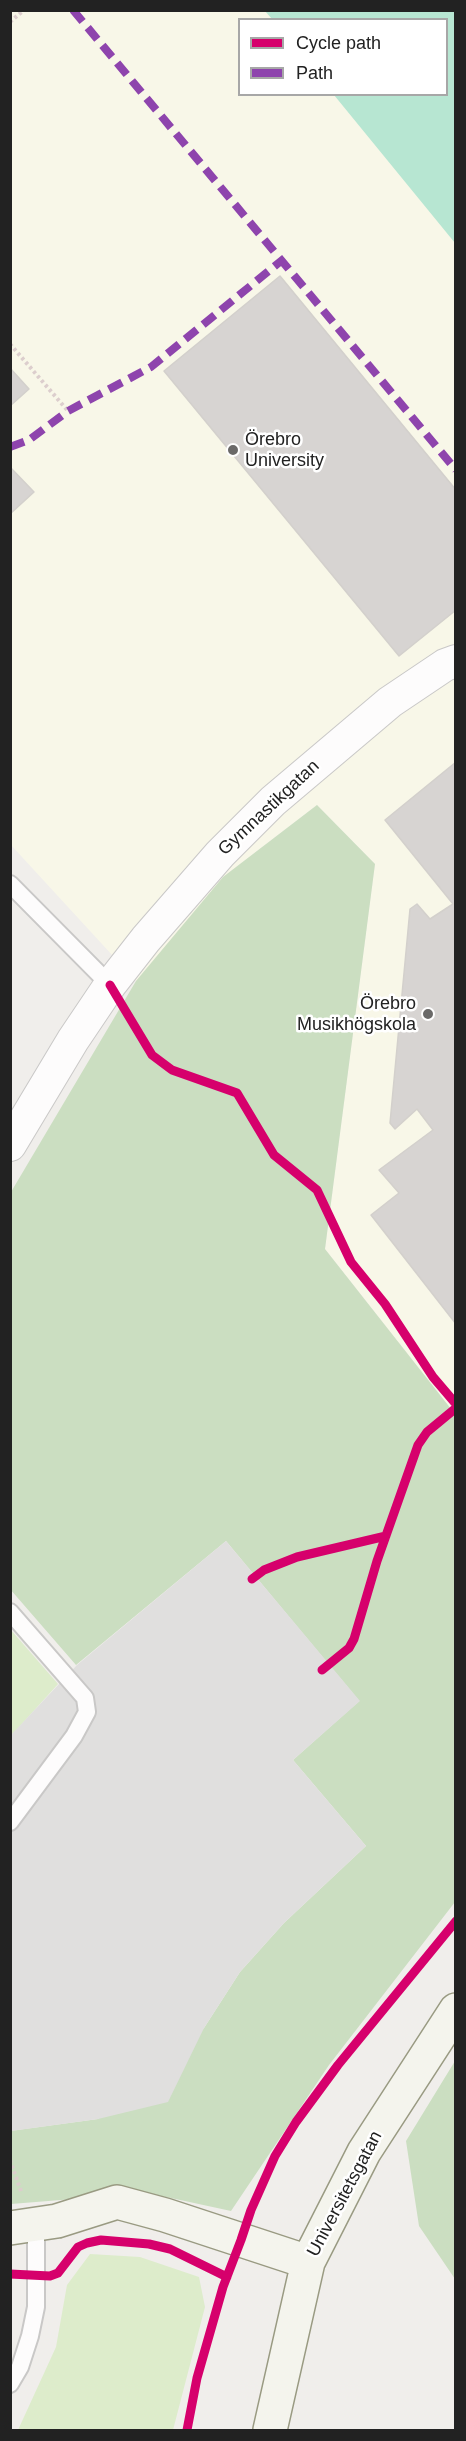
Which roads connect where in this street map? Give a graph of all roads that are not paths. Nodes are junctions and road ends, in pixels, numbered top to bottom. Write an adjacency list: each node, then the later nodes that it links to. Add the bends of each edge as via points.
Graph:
1 (456, 661): 3 (street, Gymnastikgatan, via 390,702 273,801 220,854)
2 (10, 884): 3 (lane)
3 (110, 986): 4 (street, Gymnastikgatan)
4 (10, 1145)
5 (10, 1612): 6 (lane, via 85,1698 87,1712 74,1737)
6 (10, 1821)
7 (456, 2010): 9 (street, Universitetsgatan, via 364,2152)
8 (23, 2226): 9 (street, via 57,2221 117,2202); 10 (lane, via 36,2307 20,2367)
9 (309, 2262): 11 (street, Universitetsgatan)
10 (10, 2384)
11 (270, 2430)

